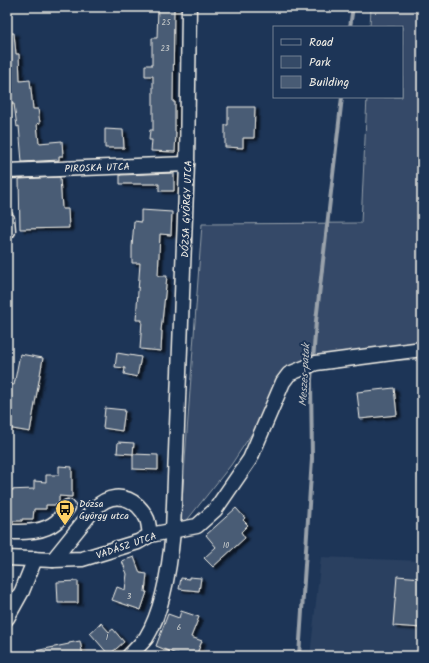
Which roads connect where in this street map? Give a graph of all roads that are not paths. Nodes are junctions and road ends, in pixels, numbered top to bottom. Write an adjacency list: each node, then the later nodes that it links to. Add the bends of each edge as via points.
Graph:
1 (189, 7): 2 (street, DÓZSA GYÖRGY UTCA)
2 (187, 164): 3 (street, PIROSKA UTCA); 8 (street, DÓZSA GYÖRGY UTCA)
3 (7, 171)
4 (7, 219): 5 (street)
5 (8, 231)
6 (422, 349): 8 (street, VADÁSZ UTCA, via 311,365 289,374 283,382 250,459 215,510 197,526)
7 (68, 507): 9 (street, via 56,522 47,527 28,532)
8 (173, 531): 10 (street, VADÁSZ UTCA); 15 (street, DÓZSA GYÖRGY UTCA, via 169,569 157,615 146,638)
9 (7, 532)
10 (150, 535): 13 (street, VADÁSZ UTCA, via 138,542 82,559); 13 (street, via 143,511 122,497 110,498 94,509)
11 (7, 558): 12 (street, VADÁSZ UTCA)
12 (35, 559): 13 (street, VADÁSZ UTCA); 14 (street)
13 (53, 560)
14 (7, 618)
15 (129, 656)

